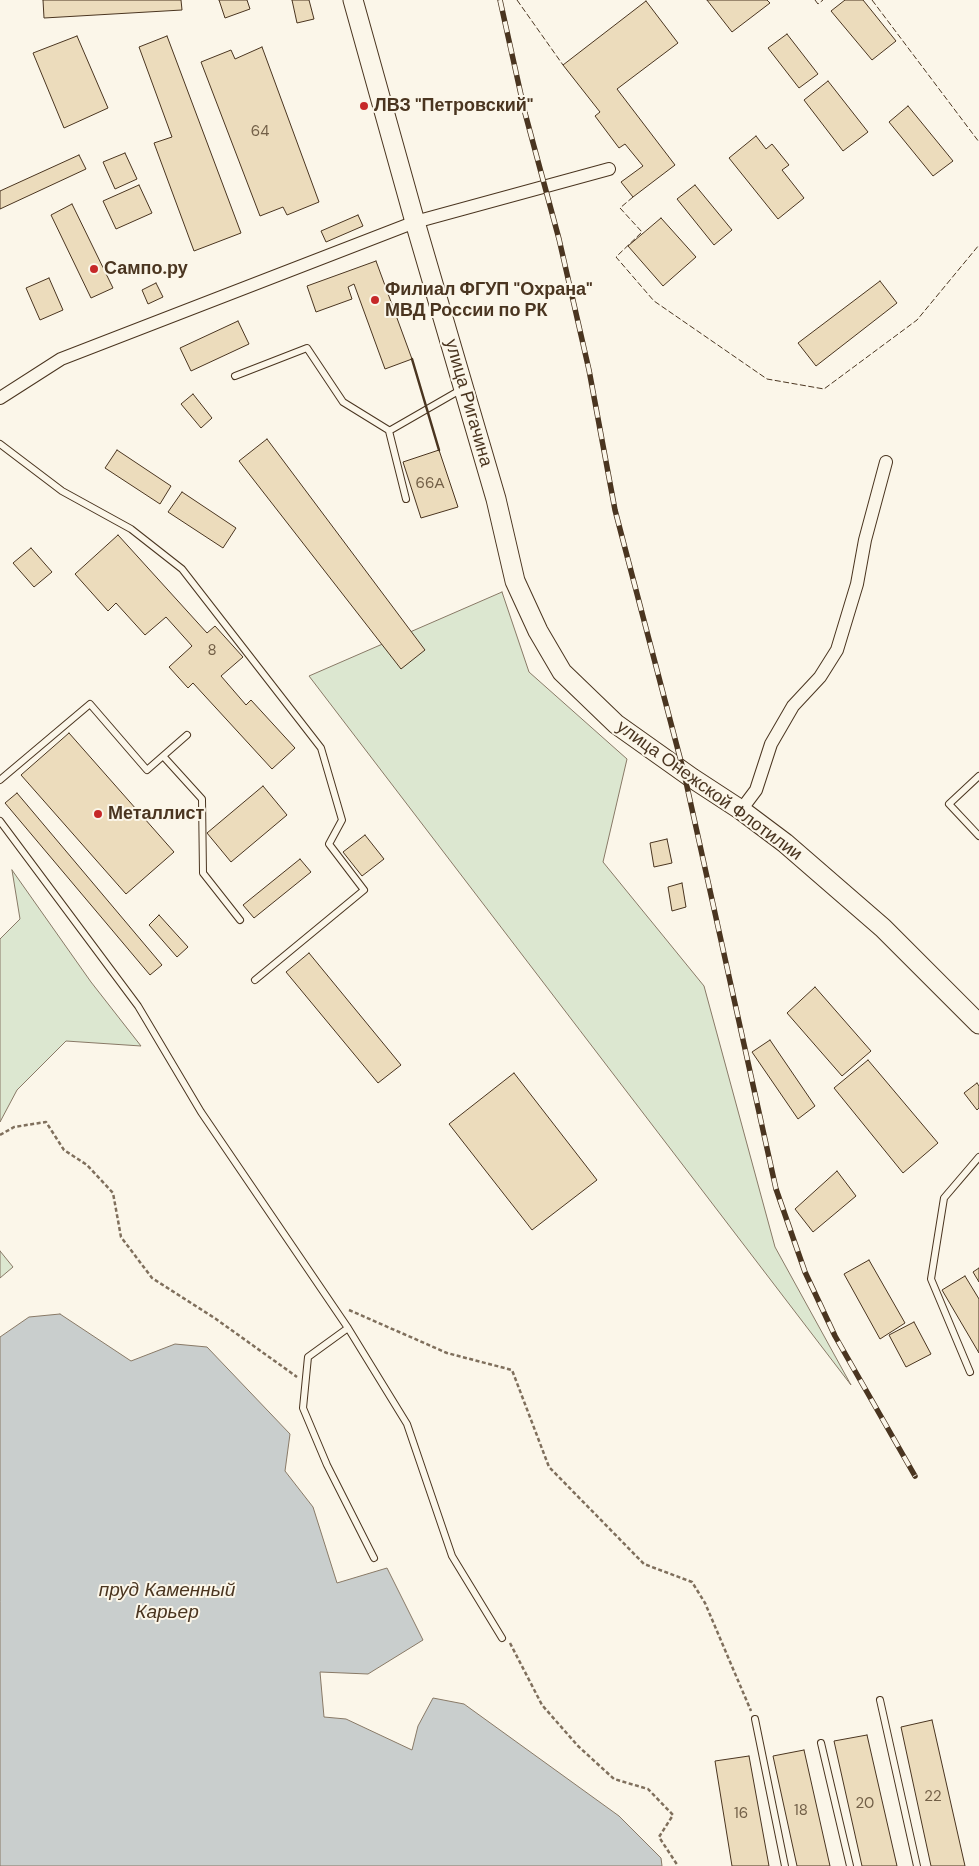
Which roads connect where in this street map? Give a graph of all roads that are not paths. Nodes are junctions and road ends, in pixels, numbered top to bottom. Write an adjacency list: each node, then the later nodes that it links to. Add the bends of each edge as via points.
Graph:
1 (353, 0): 3 (main road, улица Ригачина)
2 (609, 169): 3 (street)
3 (415, 222): 5 (main road, улица Ригачина); 6 (street, via 61,359)
4 (235, 376): 7 (lane, via 308,348 343,402)
5 (463, 388): 7 (lane); 11 (main road, улица Ригачина, via 496,499 515,581)
6 (0, 398)
7 (390, 430): 10 (lane)
8 (0, 444): 20 (lane, via 62,491 132,529 182,569 321,748 342,820 329,844 364,890)
9 (886, 462): 16 (street, via 857,584 837,650 820,677 793,706 771,744 756,790)
10 (406, 499)
11 (538, 631): 16 (main road, улица Онежской Флотилии, via 562,672 616,724)
12 (187, 735): 13 (lane)
13 (164, 756): 15 (lane, via 147,770 90,704); 19 (lane, via 202,799 203,873)
14 (979, 776): 18 (lane, via 950,804)
15 (0, 780)
16 (741, 810): 21 (lane, via 883,928)
17 (0, 821): 23 (lane, via 138,1006 201,1112)
18 (979, 836)
19 (240, 920)
20 (255, 980)
21 (979, 1024)
22 (979, 1157): 24 (lane, via 944,1198 931,1279)
23 (348, 1328): 25 (lane, via 308,1357 303,1408 327,1465); 26 (lane, via 407,1424 452,1556)
24 (970, 1372)
25 (374, 1558)
26 (502, 1638)
27 (880, 1700): 32 (lane)
28 (755, 1719): 30 (lane)
29 (821, 1742): 31 (lane)
30 (785, 1866)
31 (850, 1866)
32 (917, 1866)

